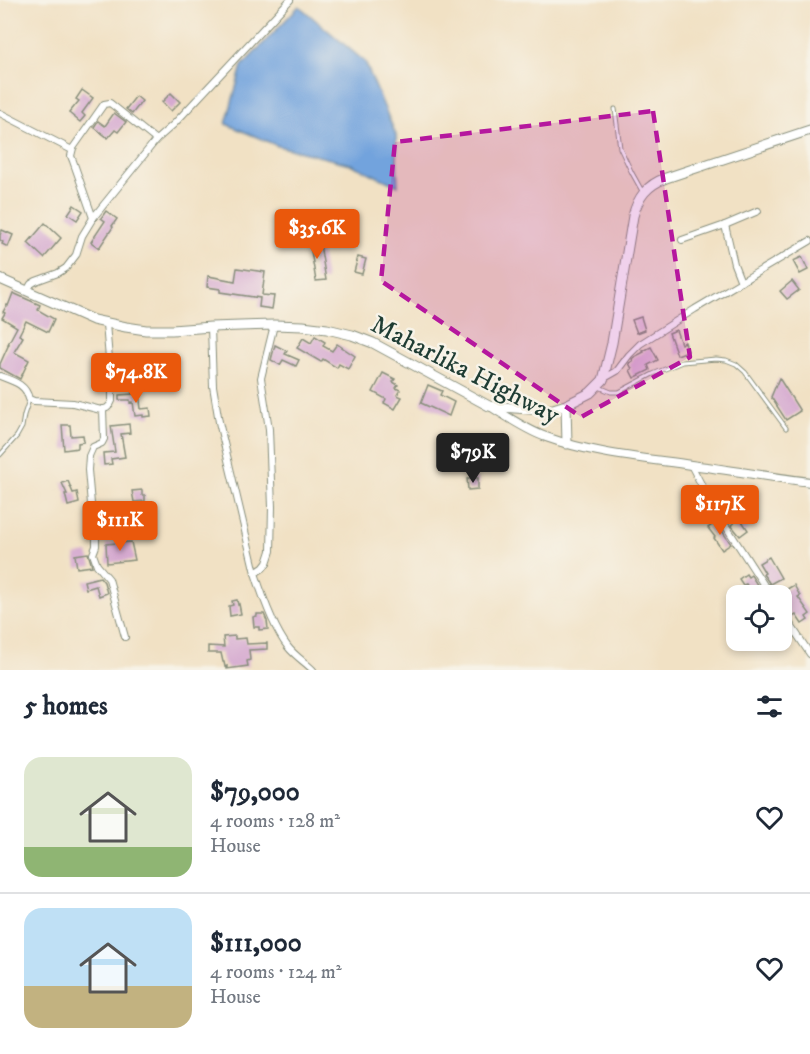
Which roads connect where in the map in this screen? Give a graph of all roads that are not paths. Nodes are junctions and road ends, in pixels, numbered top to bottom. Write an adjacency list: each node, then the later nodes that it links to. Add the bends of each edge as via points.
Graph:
1 (290, 0): 5 (street)
2 (615, 109): 7 (lane, via 620,148)
3 (0, 113): 6 (street)
4 (810, 130): 7 (highway, via 666,178)
5 (156, 140): 6 (street, via 108,103); 9 (street)
6 (72, 150): 9 (street)
7 (643, 193): 20 (highway, via 633,216 612,343)
8 (759, 211): 10 (street)
9 (93, 218): 15 (street, via 66,268 36,281)
10 (725, 225): 11 (street); 14 (street)
11 (682, 240)
12 (810, 241): 14 (street)
13 (0, 279): 15 (highway, Maharlika Highway)
14 (741, 282): 20 (street, via 640,344 617,371)
15 (27, 291): 16 (highway, Maharlika Highway)
16 (106, 324): 18 (highway, Maharlika Highway, via 146,330); 24 (street, via 112,401)
17 (274, 325): 18 (highway, Maharlika Highway); 23 (highway, Maharlika Highway, via 352,335); 30 (street, via 261,378 269,429 271,551 267,563)
18 (211, 327): 30 (street, via 219,422)
19 (0, 376): 21 (street, via 21,385)
20 (600, 383): 22 (highway); 25 (lane, via 607,391 619,392 682,362 726,360 745,372)
21 (29, 399): 24 (street); 27 (lane, via 22,427)
22 (566, 405): 23 (highway, via 542,410); 26 (highway)
23 (489, 406): 26 (main road, Maharlika Highway, via 543,436)
24 (103, 409): 33 (street, via 104,440 93,447 88,470 96,539 93,554 109,579)
25 (786, 428)
26 (567, 444): 28 (main road, Maharlika Highway)
27 (0, 455)
28 (691, 465): 29 (main road, Maharlika Highway); 31 (street)
29 (810, 482)
30 (255, 573): 35 (street, via 280,635)
31 (764, 585)
32 (792, 627): 34 (street)
33 (125, 637)
34 (810, 654)
35 (313, 670)

